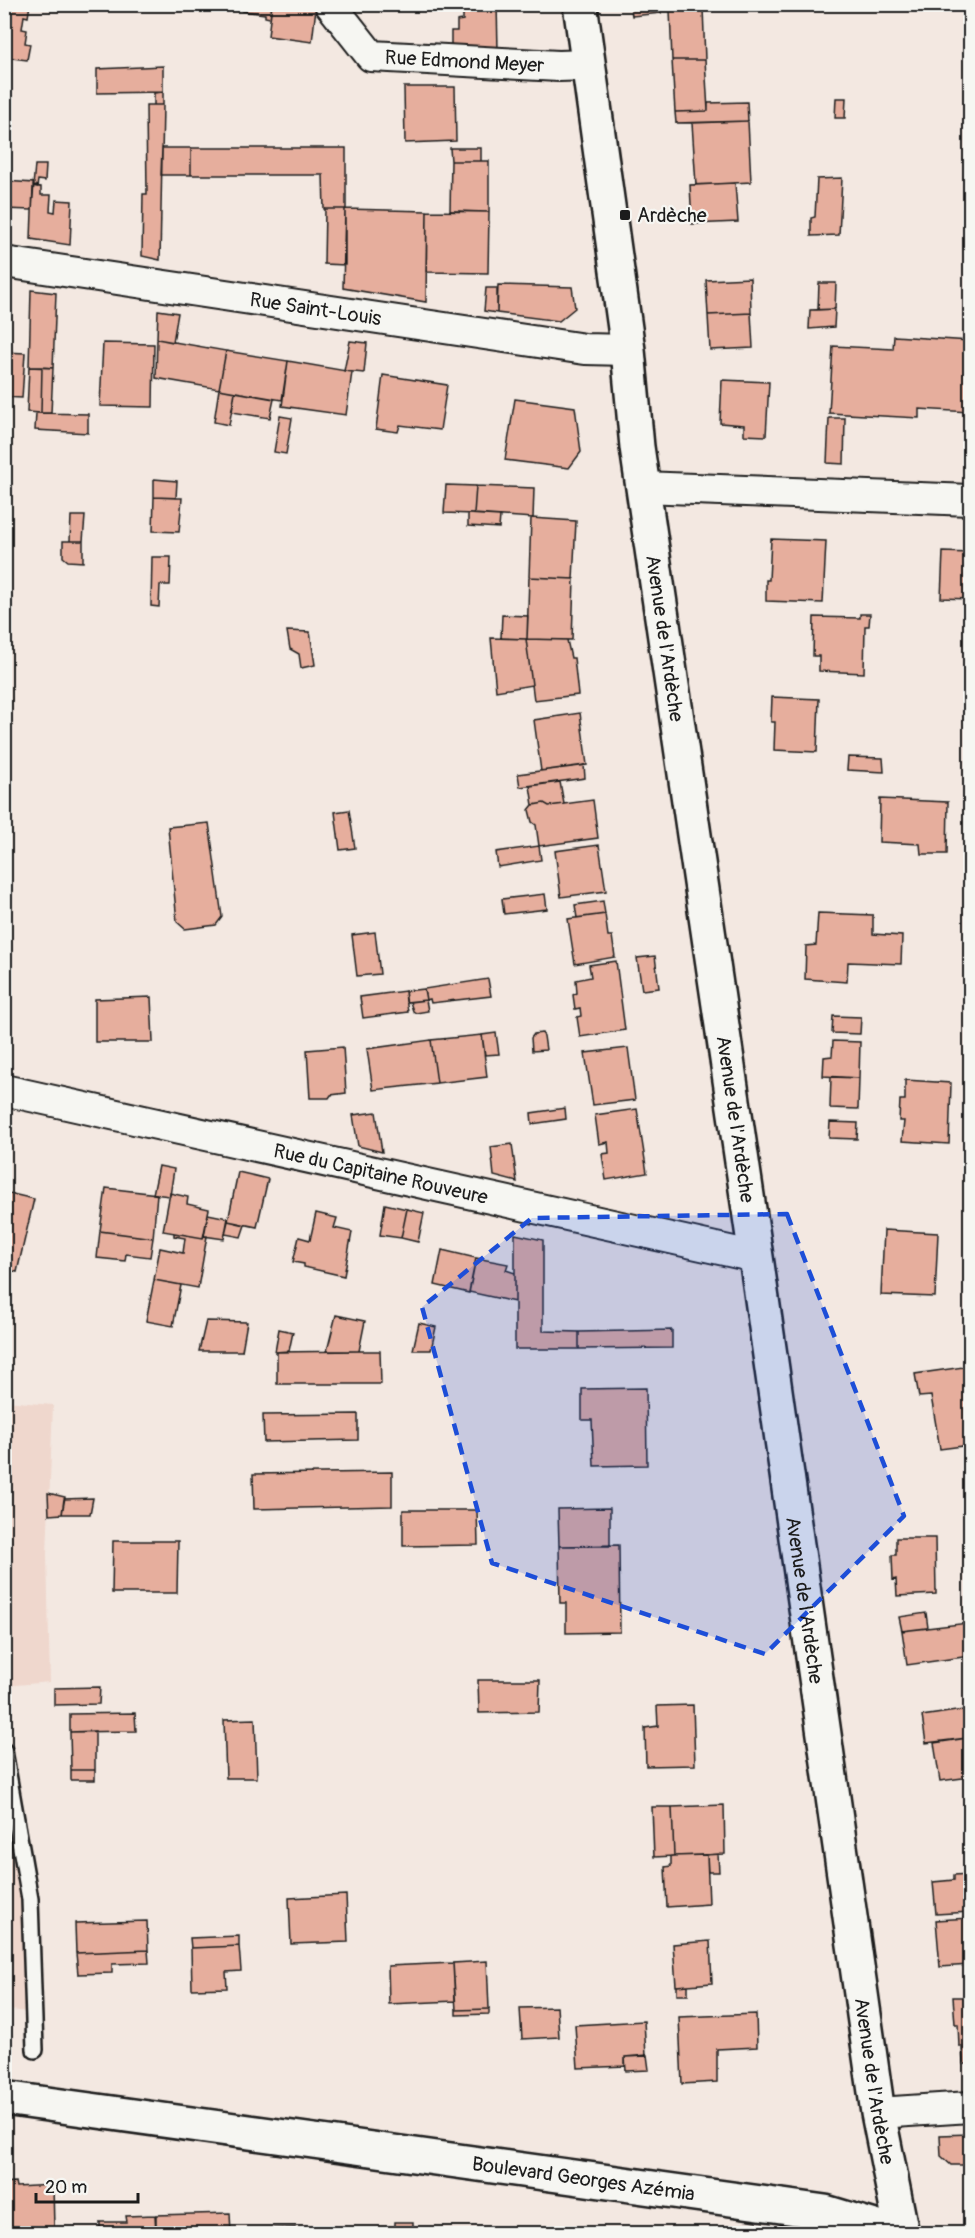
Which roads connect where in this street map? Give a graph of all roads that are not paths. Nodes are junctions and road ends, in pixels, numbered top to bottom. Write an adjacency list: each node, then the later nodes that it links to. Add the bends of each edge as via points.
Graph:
1 (330, 4): 3 (street, Rue Edmond Meyer, via 371,56)
2 (580, 4): 3 (street, Avenue de l'Ardèche)
3 (588, 65): 5 (street, Avenue de l'Ardèche)
4 (4, 262): 5 (street, Rue Saint-Louis, via 585,349)
5 (628, 350): 6 (street, Avenue de l'Ardèche)
6 (643, 487): 7 (street); 9 (street, Avenue de l'Ardèche)
7 (970, 500)
8 (4, 1090): 9 (street, Rue du Capitaine Rouveure)
9 (756, 1257): 14 (street, Avenue de l'Ardèche)
10 (4, 1751): 11 (lane, via 30,1899)
11 (35, 2050)
12 (4, 2098): 15 (street, Boulevard Georges Azémia, via 825,2212)
13 (970, 2107): 14 (street)
14 (878, 2113): 15 (street, Avenue de l'Ardèche)
15 (900, 2234)

